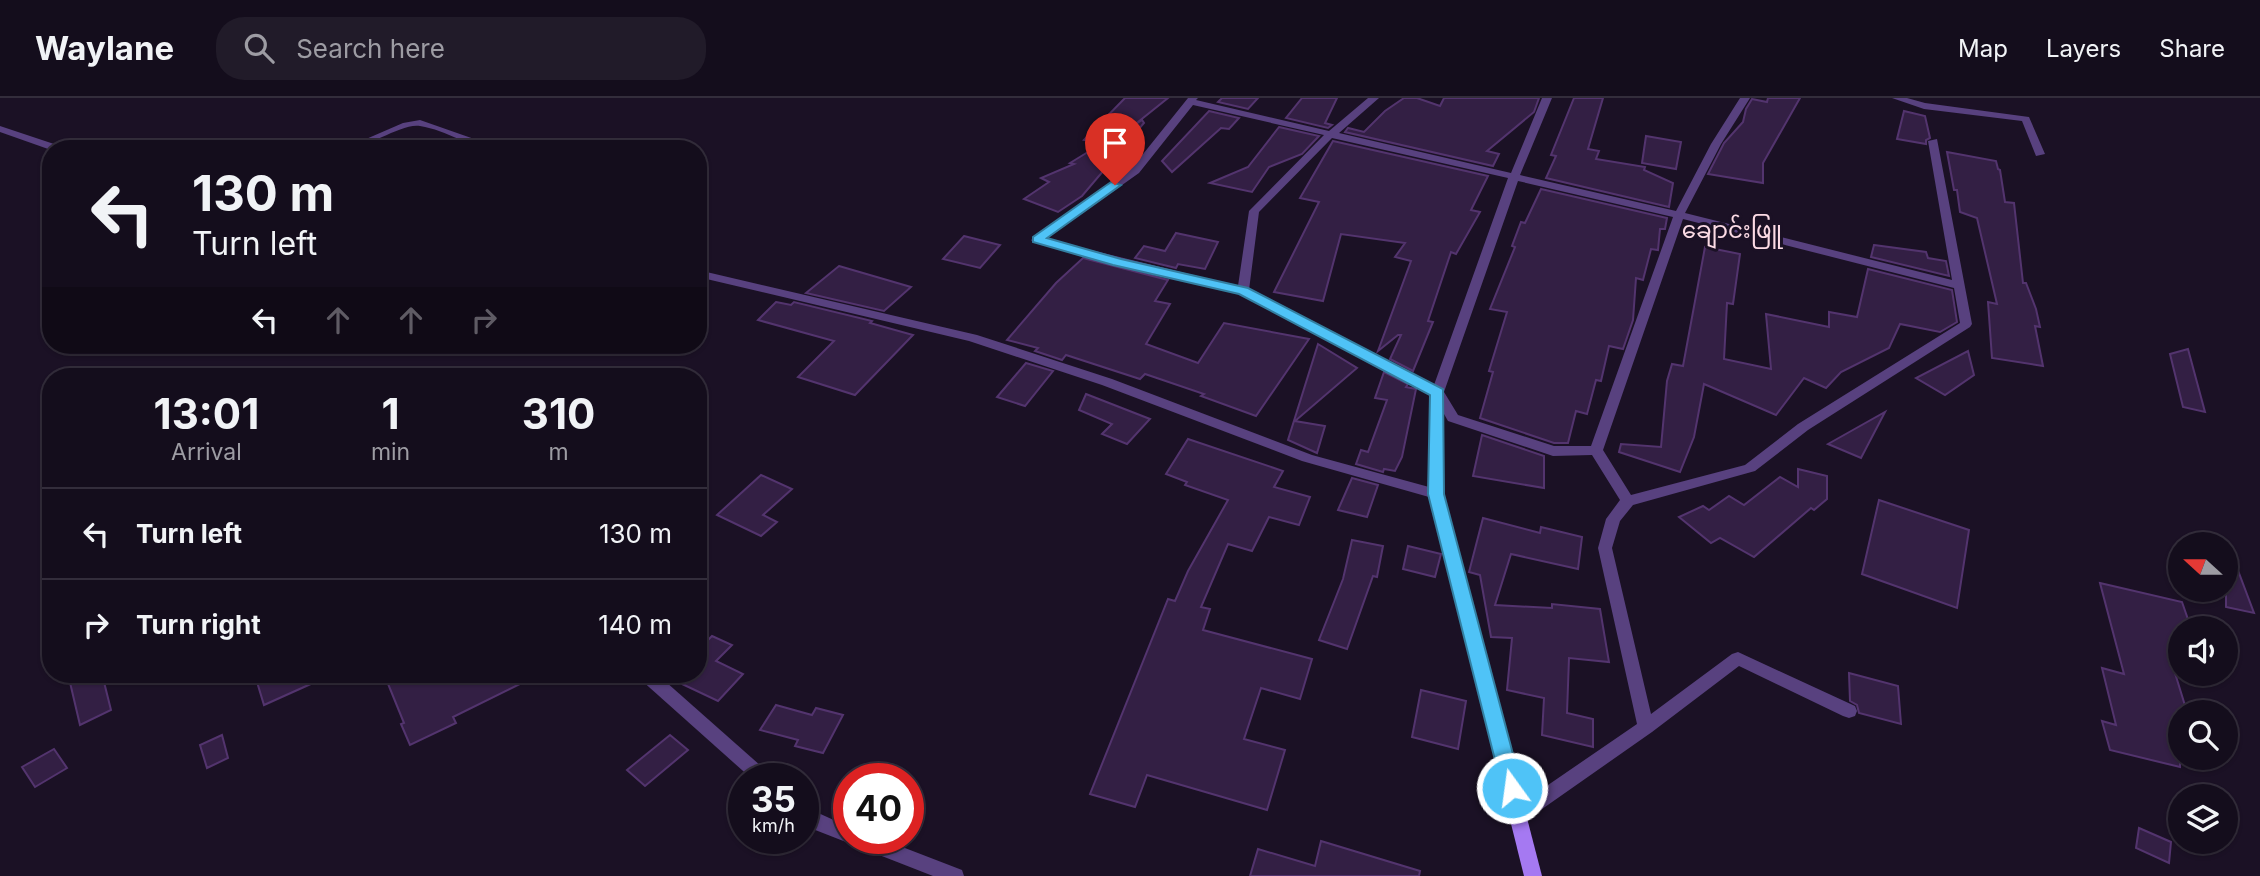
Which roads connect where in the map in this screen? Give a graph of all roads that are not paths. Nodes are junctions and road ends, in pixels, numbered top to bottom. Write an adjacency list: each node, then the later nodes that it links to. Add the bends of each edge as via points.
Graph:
1 (1374, 98): 7 (street)
2 (1547, 98): 13 (street)
3 (1745, 98): 14 (street)
4 (1897, 98): 12 (street, via 1924,106 2026,119)
5 (1191, 100): 7 (street); 17 (street, via 1135,171 1037,240)
6 (0, 129): 11 (street)
7 (1329, 136): 13 (street); 17 (street, via 1254,211)
8 (369, 140): 9 (street, via 420,123)
9 (468, 140)
10 (1933, 141): 16 (street)
11 (42, 143)
12 (2040, 154)
13 (1514, 177): 14 (street); 18 (street)
14 (1679, 215): 16 (street); 19 (street)
15 (707, 274): 20 (street, via 973,338 1107,382 1307,458)
16 (1957, 285): 21 (street, via 1966,324 1803,428 1750,468)
17 (1243, 291): 18 (street)
18 (1438, 392): 19 (street, via 1453,418 1553,451); 20 (street)
19 (1596, 450): 21 (street)
20 (1436, 494): 26 (street)
21 (1628, 501): 24 (street, via 1613,519 1605,548)
22 (656, 683): 25 (street)
23 (1849, 711): 24 (street, via 1738,658)
24 (1646, 727): 26 (street)
25 (746, 763)
26 (1518, 815): 29 (street)
27 (899, 854): 28 (street)
28 (956, 876)
29 (1533, 876)

